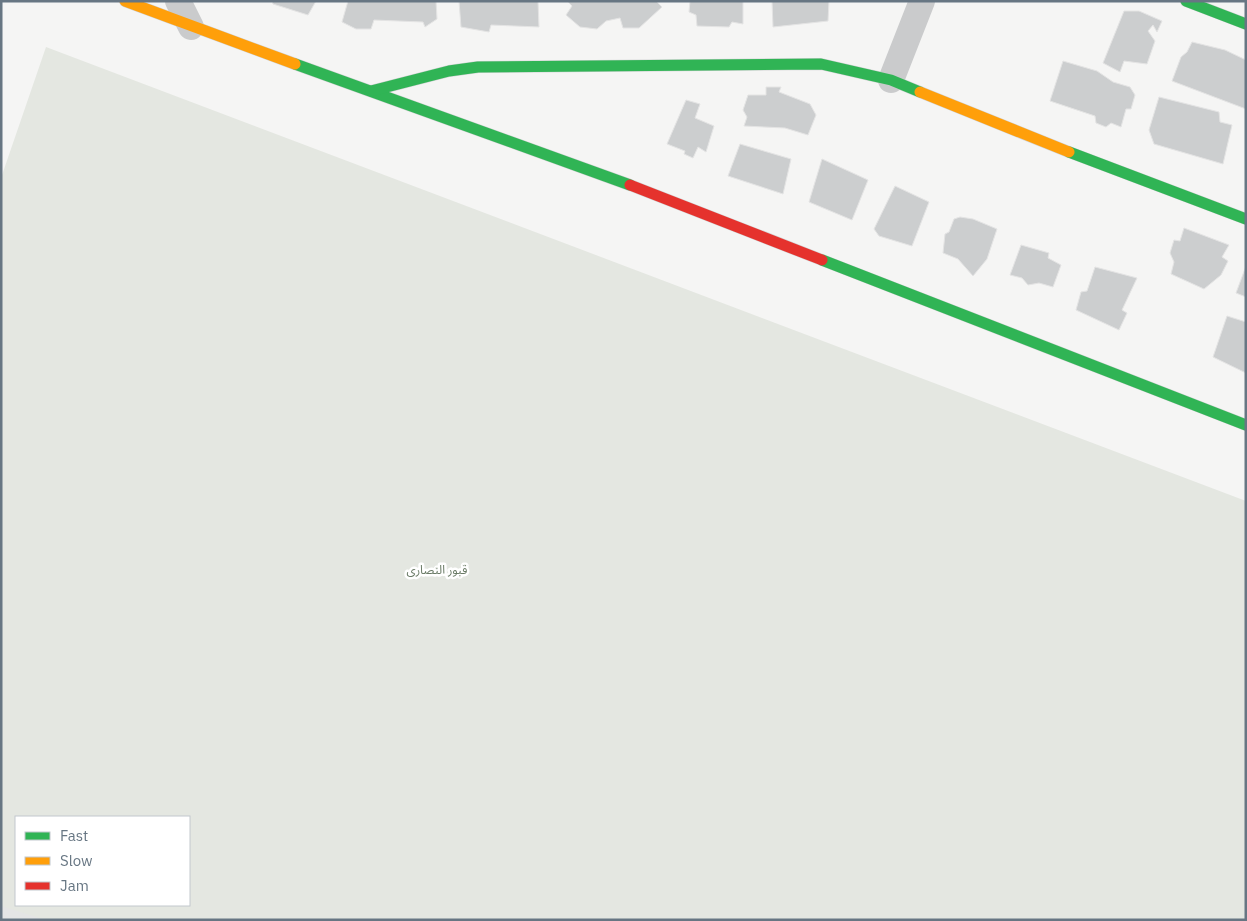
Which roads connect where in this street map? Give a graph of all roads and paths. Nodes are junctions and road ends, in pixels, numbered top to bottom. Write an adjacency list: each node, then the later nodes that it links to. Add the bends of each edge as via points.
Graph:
1 (126, 1): 6 (street)
2 (178, 1): 6 (street)
3 (922, 1): 7 (street)
4 (1186, 1): 5 (street)
5 (1246, 24)
6 (191, 27): 8 (street)
7 (891, 80): 8 (street, via 821,64 572,65 449,71); 9 (street, via 996,124)
8 (370, 91): 10 (street, via 635,187)
9 (1246, 219)
10 (1246, 425)

